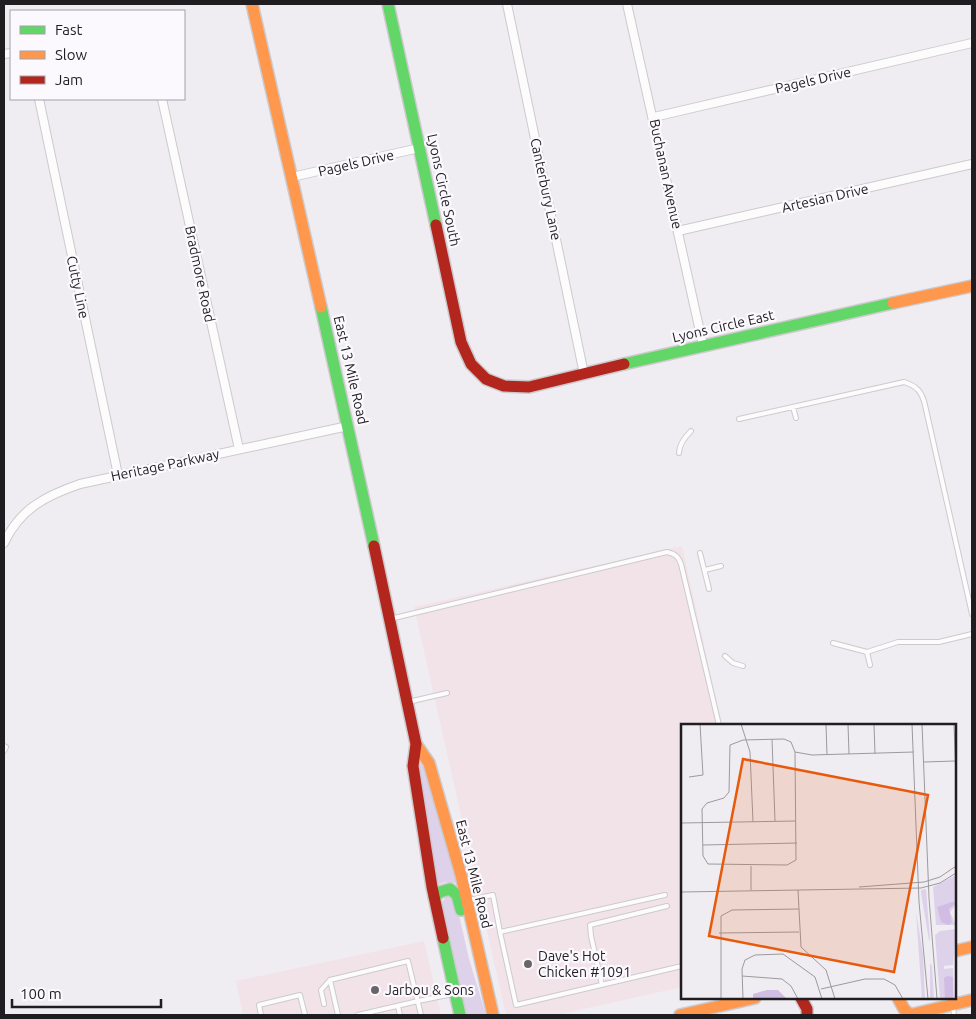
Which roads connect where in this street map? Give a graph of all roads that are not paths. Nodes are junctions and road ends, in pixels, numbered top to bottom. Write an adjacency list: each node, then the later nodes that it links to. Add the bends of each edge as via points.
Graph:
1 (252, 4): 11 (main road, East 13 Mile Road)
2 (388, 4): 9 (main road, Lyons Circle South)
3 (507, 4): 15 (street, Canterbury Lane)
4 (627, 4): 8 (street, Buchanan Avenue)
5 (972, 42): 8 (street, Pagels Drive)
6 (38, 100): 24 (street, Cutty Line)
7 (162, 100): 22 (street, Bradmore Road)
8 (654, 118): 12 (street, Buchanan Avenue)
9 (420, 148): 11 (street, Pagels Drive); 16 (main road, Lyons Circle South, via 461,342 471,364)
10 (972, 164): 12 (street, Artesian Drive)
11 (292, 178): 20 (main road, East 13 Mile Road)
12 (678, 231): 14 (street, Buchanan Avenue)
13 (972, 286): 14 (main road, Lyons Circle East)
14 (703, 345): 15 (main road, Lyons Circle East)
15 (584, 374): 16 (main road, Lyons Circle East, via 515,388 493,384)
16 (482, 377)
17 (793, 407): 18 (lane); 19 (lane); 30 (lane, via 904,382 919,389)
18 (796, 418)
19 (739, 419)
20 (348, 426): 22 (street, Heritage Parkway); 31 (main road, East 13 Mile Road)
21 (691, 431): 23 (lane, via 684,437)
22 (239, 448): 24 (street, Heritage Parkway)
23 (679, 452)
24 (118, 475): 25 (street, Heritage Parkway, via 56,492 37,503 20,518)
25 (4, 543)
26 (700, 553): 28 (lane)
27 (721, 566): 28 (lane)
28 (705, 570): 29 (lane)
29 (709, 589)
30 (972, 614)
31 (390, 619): 39 (main road, East 13 Mile Road); 40 (lane, via 668,552 678,556 681,564)
32 (972, 634): 34 (lane, via 939,642 898,642)
33 (833, 643): 34 (lane)
34 (867, 652): 36 (lane)
35 (724, 656): 37 (lane)
36 (870, 665)
37 (743, 666)
38 (447, 693): 39 (lane)
39 (408, 702): 41 (main road, East 13 Mile Road)
40 (719, 724)
41 (416, 744): 45 (main road, East 13 Mile Road, via 413,766); 46 (main road, East 13 Mile Road, via 429,763)
42 (4, 746): 43 (lane)
43 (4, 751)
44 (665, 895): 48 (lane)
45 (434, 897): 50 (main road, via 450,889 458,896 470,947); 55 (main road, East 13 Mile Road)
46 (467, 901): 48 (lane, via 493,895); 50 (main road, East 13 Mile Road)
47 (668, 906): 54 (lane, via 590,925)
48 (500, 932): 54 (lane, via 516,1005)
49 (972, 947): 51 (main road)
50 (478, 951): 73 (main road, East 13 Mile Road)
51 (956, 951)
52 (681, 966): 54 (lane)
53 (330, 980): 60 (lane, via 408,961); 61 (lane, via 321,990); 67 (lane)
54 (602, 985)
55 (455, 994): 60 (lane); 72 (main road, East 13 Mile Road)
56 (752, 999): 74 (main road)
57 (802, 999): 75 (main road)
58 (899, 999): 76 (main road)
59 (972, 1000): 63 (main road)
60 (418, 1001): 62 (lane); 71 (lane)
61 (324, 1004)
62 (398, 1006): 64 (lane); 70 (lane)
63 (953, 1010): 76 (main road)
64 (381, 1013): 69 (lane)
65 (261, 1015): 66 (lane, via 259,1005 300,995)
66 (305, 1015)
67 (338, 1015)
68 (358, 1015): 69 (lane)
69 (364, 1015)
70 (400, 1015)
71 (421, 1015)
72 (460, 1015)
73 (493, 1015)
74 (680, 1015)
75 (807, 1015)
76 (910, 1015)

